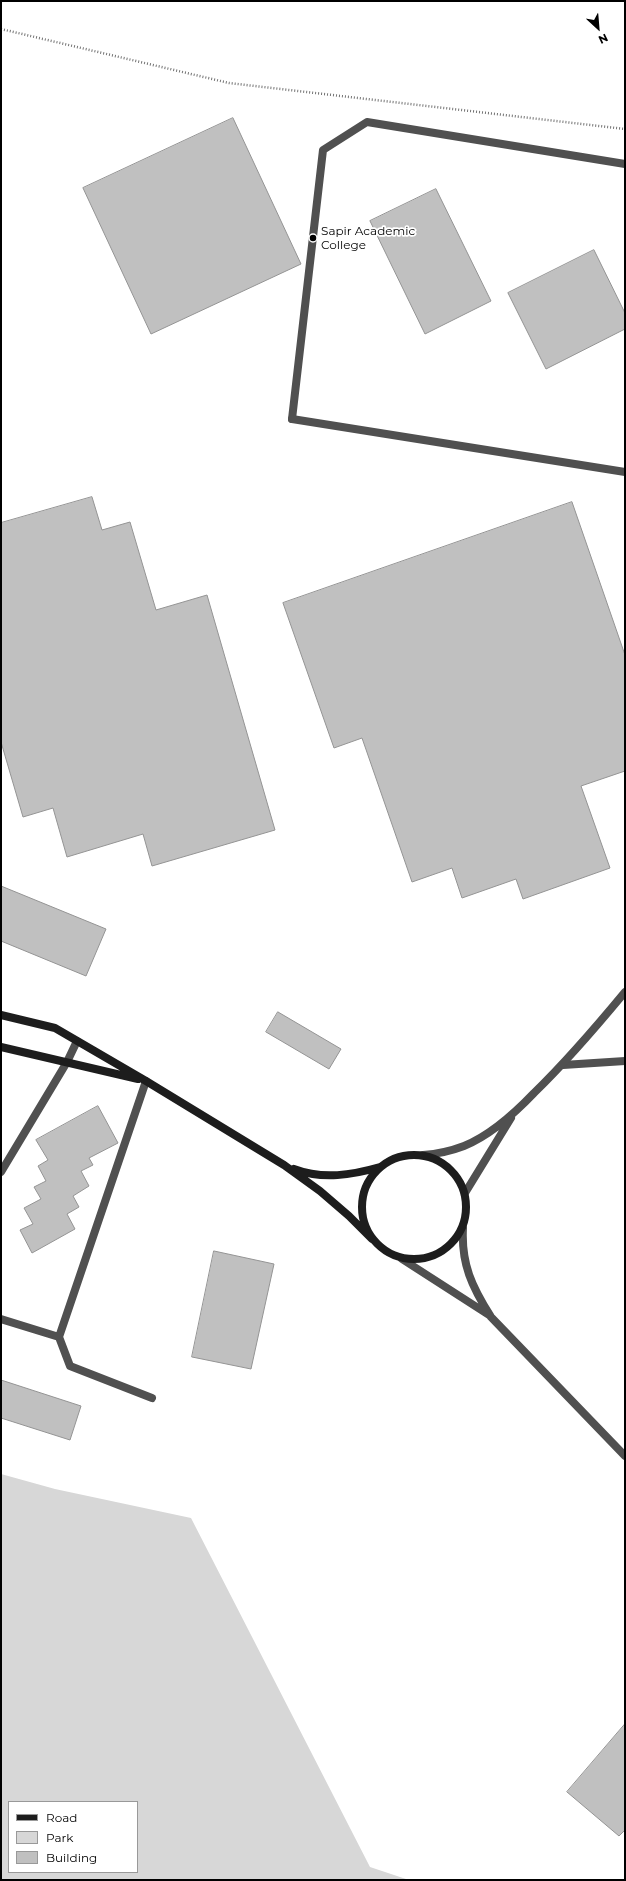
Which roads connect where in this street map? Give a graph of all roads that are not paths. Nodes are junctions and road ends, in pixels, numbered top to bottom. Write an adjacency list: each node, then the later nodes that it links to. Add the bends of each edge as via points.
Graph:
1 (625, 164): 2 (street, via 367,122 323,150 292,419)
2 (625, 472)
3 (625, 992): 9 (street)
4 (1, 1015): 5 (street, via 55,1028)
5 (77, 1041): 8 (street); 10 (street)
6 (1, 1047): 8 (street)
7 (625, 1061): 9 (street)
8 (67, 1062): 10 (street); 15 (street)
9 (563, 1065): 11 (street)
10 (146, 1081): 13 (street); 22 (street)
11 (513, 1114): 12 (street, via 489,1133 465,1146); 16 (street)
12 (423, 1155): 14 (street, via 408,1155); 16 (street, via 450,1168 460,1179)
13 (284, 1165): 14 (street, via 304,1172 344,1176); 18 (street, via 320,1191)
14 (381, 1166): 18 (street, via 364,1191 362,1206 364,1223)
15 (1, 1172)
16 (465, 1193): 17 (street, via 467,1211)
17 (463, 1228): 19 (street, via 453,1243 438,1254 421,1259); 20 (street, via 462,1248 466,1267)
18 (372, 1239): 19 (street, via 386,1252)
19 (402, 1259): 20 (street)
20 (492, 1317): 24 (street)
21 (1, 1319): 22 (street)
22 (59, 1337): 23 (street, via 70,1366)
23 (152, 1398)
24 (625, 1456)

